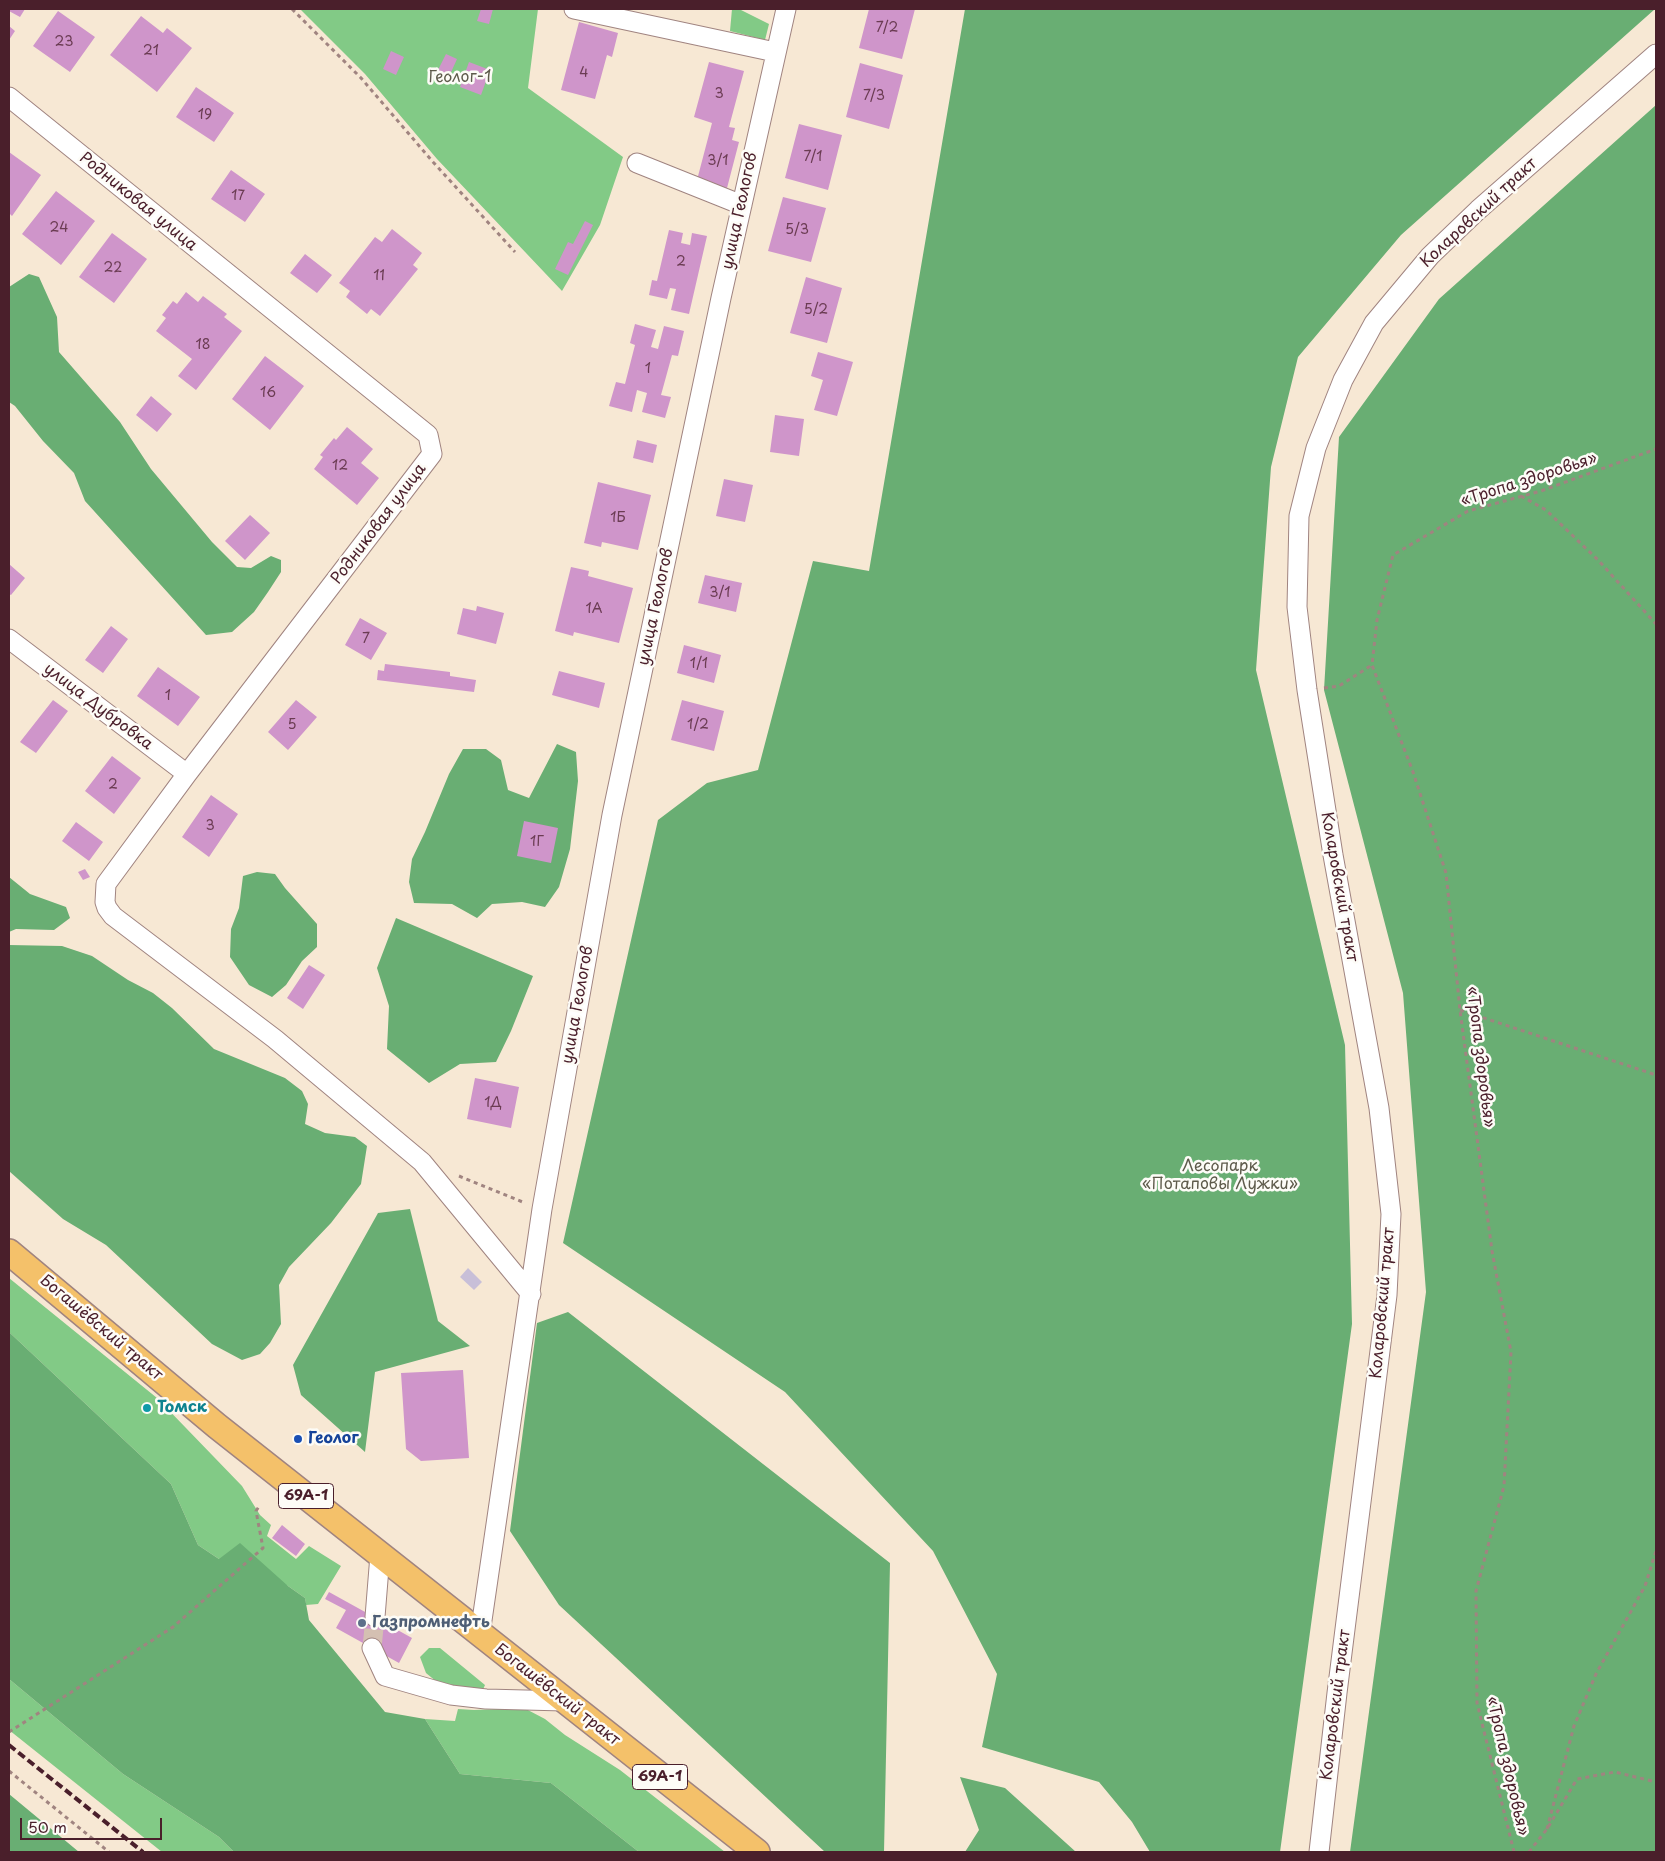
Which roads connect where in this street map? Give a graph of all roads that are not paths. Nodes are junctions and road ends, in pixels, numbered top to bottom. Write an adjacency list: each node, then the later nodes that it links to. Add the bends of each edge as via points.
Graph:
1 (574, 9): 3 (street)
2 (786, 9): 3 (street, улица Геологов)
3 (775, 52): 7 (street, улица Геологов)
4 (1656, 54): 18 (street, Коларовский тракт, via 1478,210 1430,256 1374,323 1343,380 1316,448 1299,516 1297,607 1307,690 1379,1108 1390,1214 1387,1295)
5 (9, 98): 9 (street, Родниковая улица, via 428,435 432,454)
6 (637, 163): 7 (street)
7 (742, 205): 11 (street, улица Геологов, via 612,814 542,1209)
8 (9, 639): 9 (street, улица Дубровка)
9 (187, 774): 11 (street, Родниковая улица, via 106,884 107,908 121,923 276,1039 422,1162)
10 (9, 1252): 12 (main road, Богашёвский тракт / 69А-1, via 217,1426)
11 (531, 1294): 14 (street, улица Геологов)
12 (380, 1555): 13 (street); 14 (main road, Богашёвский тракт / 69А-1)
13 (374, 1617)
14 (480, 1634): 16 (main road, Богашёвский тракт / 69А-1)
15 (372, 1648): 16 (street, via 385,1676 451,1695 486,1700)
16 (564, 1701): 17 (main road, Богашёвский тракт / 69А-1)
17 (757, 1852)
18 (1319, 1852)

